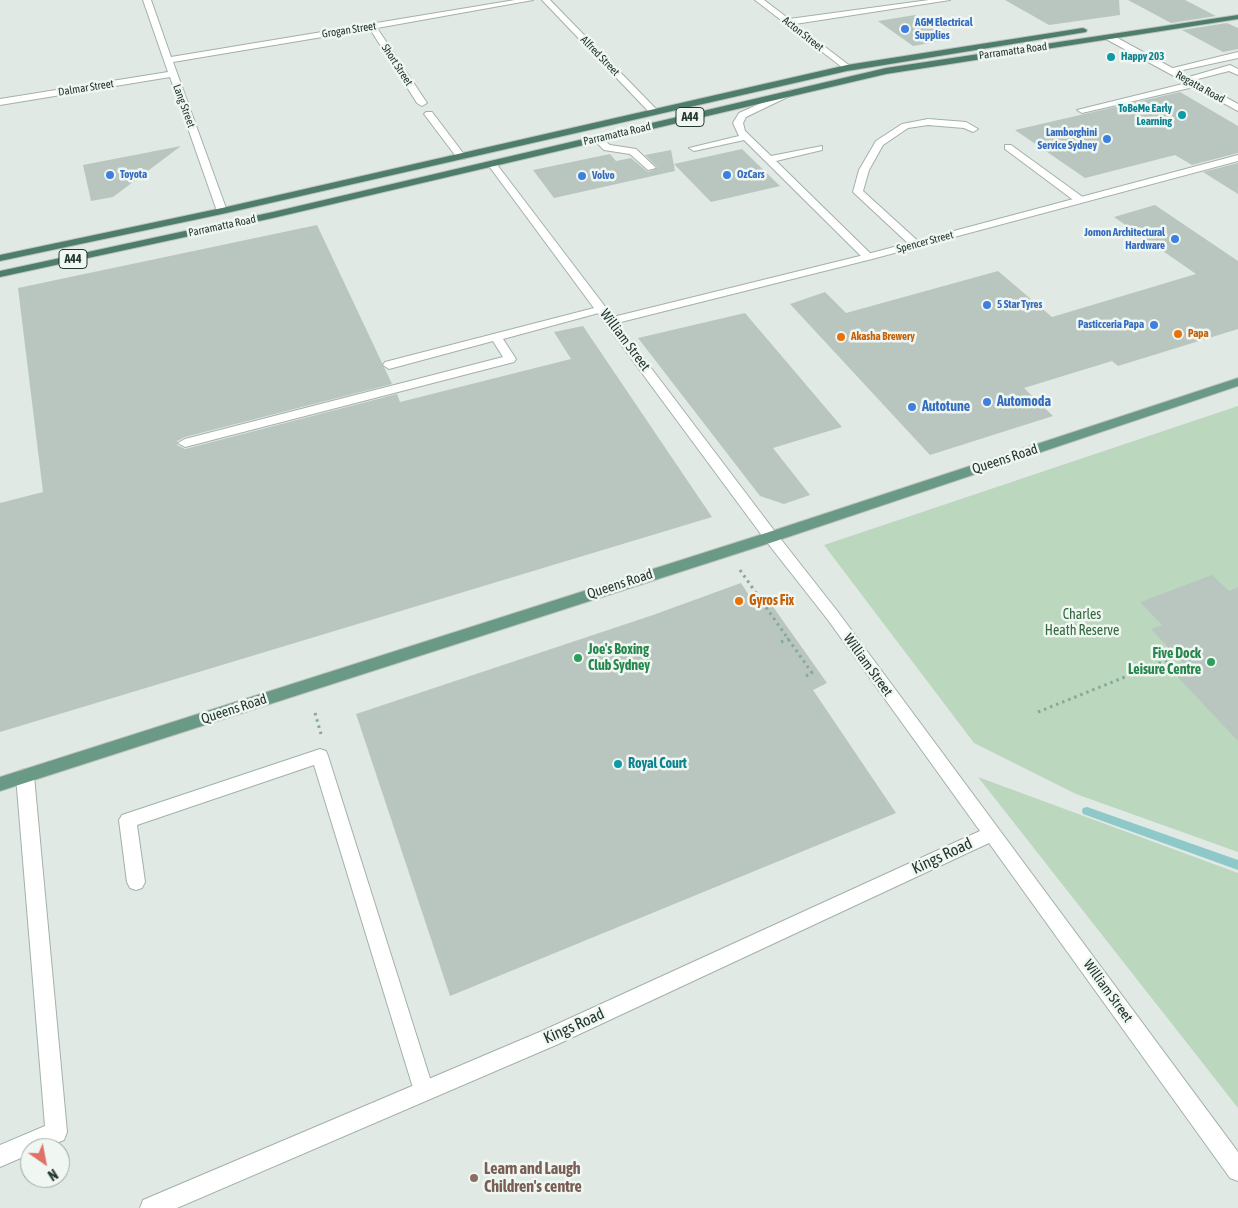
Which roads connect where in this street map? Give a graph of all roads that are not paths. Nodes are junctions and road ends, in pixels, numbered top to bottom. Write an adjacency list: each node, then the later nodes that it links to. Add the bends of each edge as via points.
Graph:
1 (147, 0): 16 (street, Lang Street)
2 (454, 0): 8 (street)
3 (529, 0): 8 (street, Grogan Street)
4 (546, 0): 28 (street, Alfred Street)
5 (759, 0): 11 (street, Acton Street)
6 (946, 0): 11 (street)
7 (1238, 7): 10 (highway)
8 (463, 11): 12 (street, Grogan Street)
9 (1238, 17): 14 (highway, Parramatta Road / A44)
10 (1150, 20)
11 (788, 22): 17 (street, Acton Street)
12 (372, 26): 16 (street, Grogan Street); 25 (street, Short Street)
13 (1091, 29): 17 (highway, Parramatta Road / A44)
14 (1109, 37): 18 (street, Regatta Road); 23 (highway, Parramatta Road / A44, via 895,70)
15 (1238, 55): 18 (street)
16 (168, 60): 20 (street, Lang Street)
17 (847, 68): 28 (highway, Parramatta Road / A44)
18 (1169, 70): 21 (street, Regatta Road)
19 (1238, 72): 21 (street, via 1230,68)
20 (172, 74): 24 (street, Dalmar Street); 42 (street, Lang Street)
21 (1186, 79): 22 (street, Regatta Road)
22 (1195, 84): 26 (street, Regatta Road); 27 (street)
23 (794, 92): 31 (street, via 742,114 738,124); 32 (highway, Parramatta Road / A44)
24 (0, 102)
25 (422, 104)
26 (1238, 108)
27 (1082, 110)
28 (654, 112): 36 (highway, Parramatta Road / A44)
29 (429, 114): 36 (street)
30 (973, 129): 43 (street, via 966,125 928,122 905,126 879,143 864,170 858,192)
31 (747, 137): 34 (street); 38 (street)
32 (598, 139): 39 (highway, Parramatta Road / A44); 40 (street, via 607,148 633,151)
33 (1008, 147): 41 (street)
34 (694, 148)
35 (819, 148): 38 (street)
36 (461, 157): 42 (highway, Parramatta Road / A44)
37 (1238, 158): 41 (street, Spencer Street)
38 (767, 160): 44 (street)
39 (492, 164): 46 (highway, Parramatta Road / A44); 47 (street, William Street)
40 (651, 168)
41 (1080, 200): 43 (street, Spencer Street)
42 (222, 212): 45 (highway, Parramatta Road / A44)
43 (915, 244): 44 (street, Spencer Street)
44 (868, 257): 48 (street, Spencer Street)
45 (0, 258)
46 (0, 274)
47 (602, 309): 48 (street, William Street); 49 (street)
48 (611, 321): 53 (street, William Street)
49 (496, 337): 50 (street); 52 (street, via 510,359)
50 (389, 365)
51 (1238, 382): 53 (main road, Queens Road)
52 (185, 443)
53 (770, 537): 54 (main road, Queens Road); 56 (street, William Street, via 833,616)
54 (25, 776): 55 (main road, Queens Road); 59 (street, via 56,1132)
55 (0, 784)
56 (993, 833): 58 (street, Kings Road, via 549,1038); 60 (street, William Street)
57 (136, 882): 58 (street, via 128,820 320,756)
58 (424, 1091): 61 (street, Kings Road)
59 (0, 1156)
60 (1238, 1170)
61 (151, 1208)

